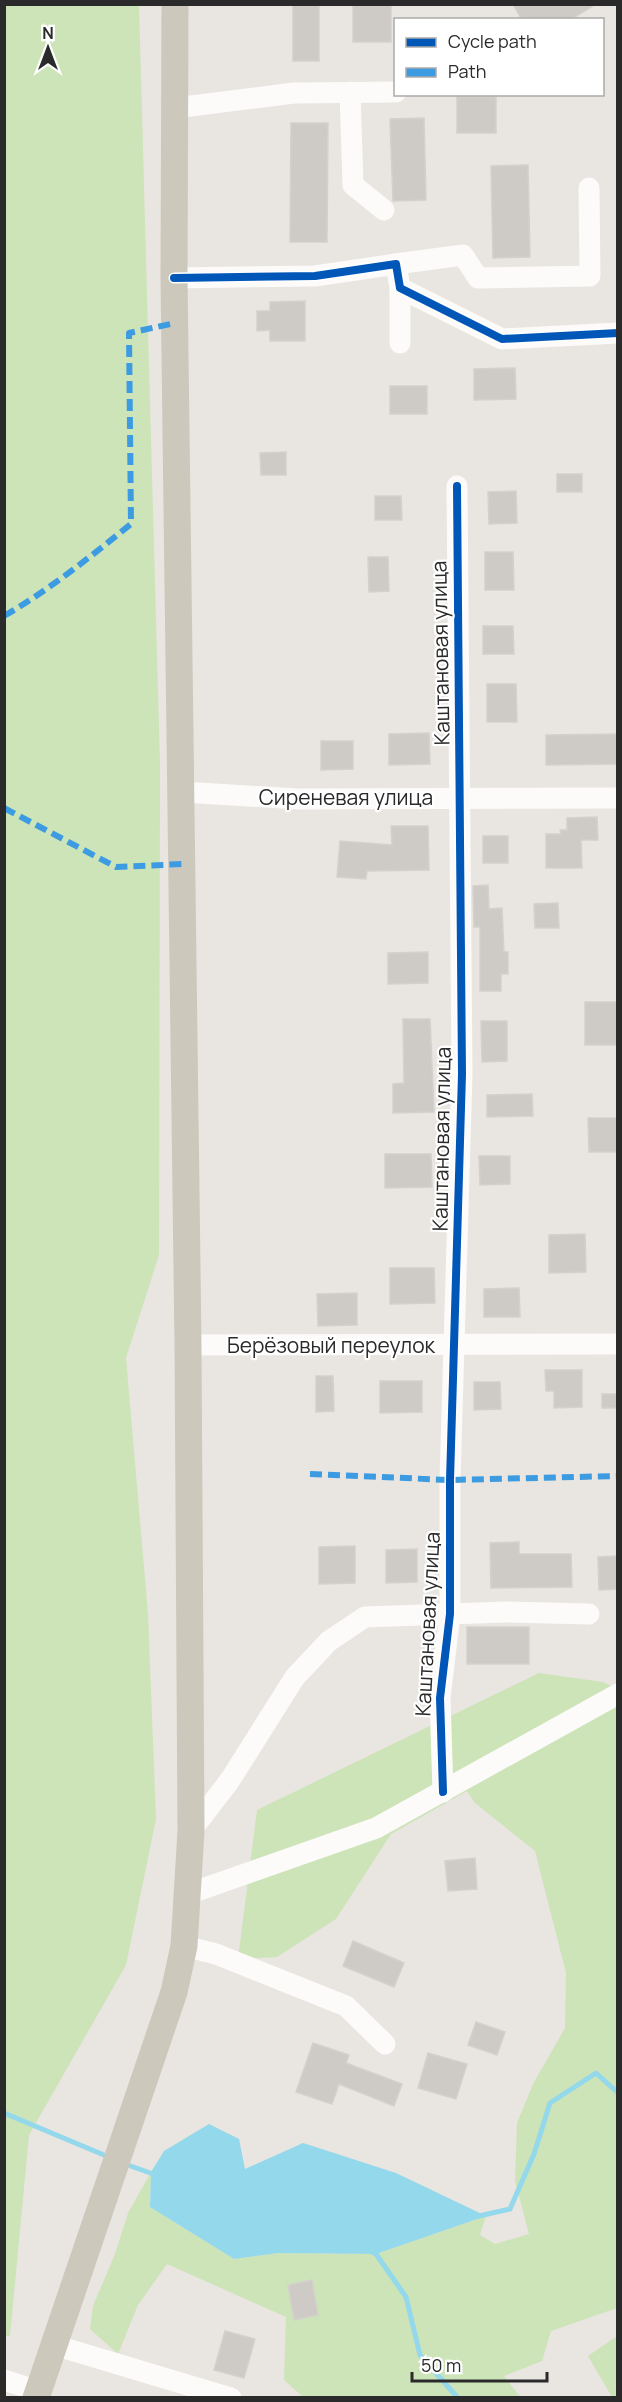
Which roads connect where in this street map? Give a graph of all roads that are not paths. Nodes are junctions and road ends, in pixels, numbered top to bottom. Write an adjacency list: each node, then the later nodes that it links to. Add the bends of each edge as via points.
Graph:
1 (175, 4): 4 (main road)
2 (350, 92): 3 (street); 4 (street, via 294,93); 6 (street, via 353,185)
3 (394, 92)
4 (174, 108): 8 (main road)
5 (589, 189): 7 (street, via 590,276 478,278 463,255)
6 (384, 210)
7 (396, 264): 8 (street, via 315,276); 9 (street)
8 (174, 278): 13 (main road)
9 (400, 288): 10 (street, via 502,339); 11 (street)
10 (618, 333)
11 (400, 343)
12 (457, 486): 14 (street, Каштановая улица)
13 (182, 792): 14 (street, Сиреневая улица, via 298,799); 17 (main road)
14 (460, 797): 15 (street, Сиреневая улица); 18 (street, Каштановая улица, via 462,1074)
15 (618, 798)
16 (618, 1344): 18 (street, Берёзовый переулок)
17 (188, 1345): 18 (street, Берёзовый переулок); 23 (main road)
18 (455, 1345): 19 (street, Каштановая улица)
19 (450, 1614): 20 (street); 22 (street, Каштановая улица, via 440,1698); 23 (street, via 365,1617 329,1641 295,1677 230,1780)
20 (589, 1614)
21 (618, 1694): 22 (street)
22 (443, 1791): 24 (street, via 376,1828)
23 (191, 1831): 24 (main road)
24 (188, 1894): 25 (main road)
25 (184, 1946): 26 (street, via 216,1954 346,2006); 27 (main road, via 174,1992)
26 (385, 2044)
27 (54, 2345): 29 (main road); 30 (street)
28 (4, 2380): 29 (street)
29 (37, 2394)
30 (231, 2397)

